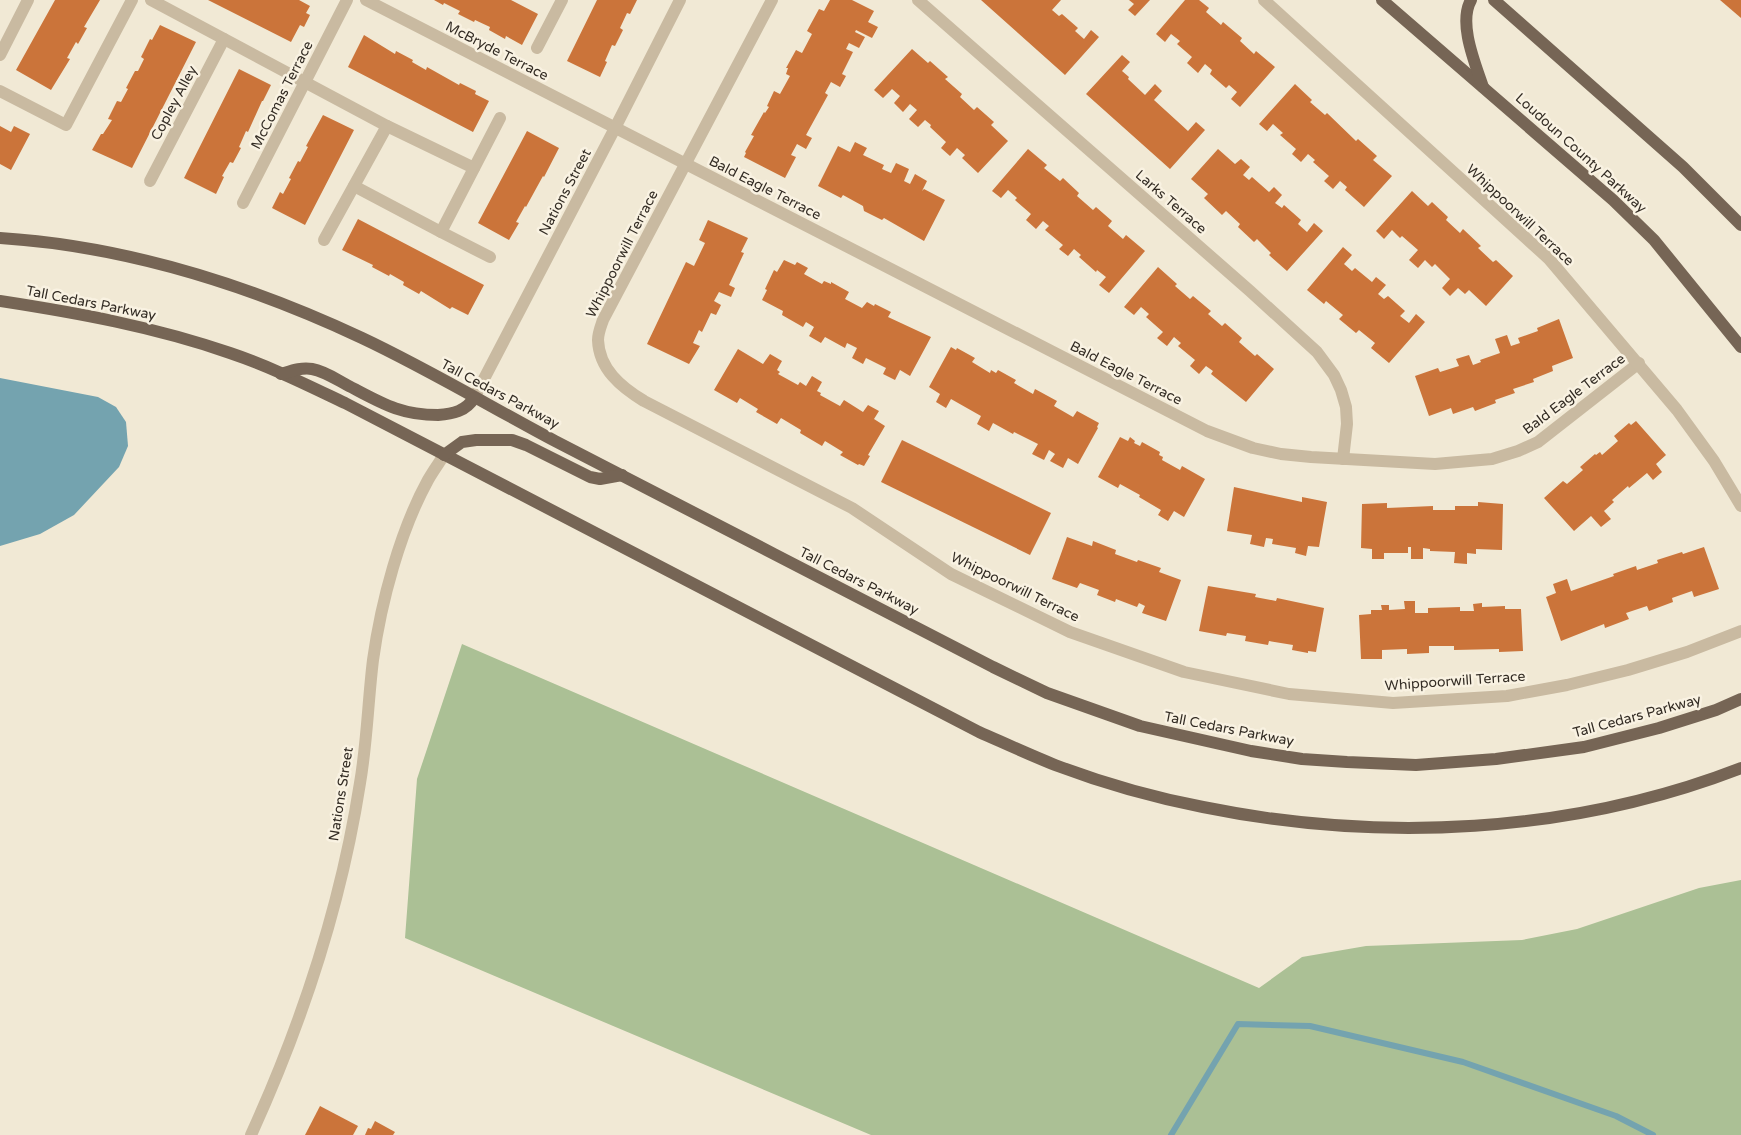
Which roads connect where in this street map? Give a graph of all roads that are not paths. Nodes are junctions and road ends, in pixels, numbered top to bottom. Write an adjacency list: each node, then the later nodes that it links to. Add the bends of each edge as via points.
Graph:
1 (28, 0): 16 (street)
2 (132, 0): 19 (street, via 66,125)
3 (151, 0): 14 (street)
4 (347, 0): 17 (street, McComas Terrace)
5 (366, 0): 22 (street, McBryde Terrace)
6 (562, 0): 15 (street)
7 (680, 0): 22 (street, Nations Street)
8 (772, 0): 23 (street, Whippoorwill Terrace)
9 (918, 0): 39 (street, Larks Terrace, via 1317,352 1342,390 1347,424)
10 (1264, 0): 35 (street, Whippoorwill Terrace, via 1549,259)
11 (1382, 0): 18 (main road, Loudoun County Parkway)
12 (1471, 0): 18 (main road, via 1466,8 1468,40)
13 (1494, 0): 28 (main road, via 1670,156)
14 (224, 39): 17 (street); 25 (street, Copley Alley)
15 (537, 48)
16 (0, 55)
17 (306, 81): 21 (street); 27 (street, McComas Terrace)
18 (1483, 87): 34 (main road, Loudoun County Parkway, via 1654,240)
19 (0, 91)
20 (500, 118): 24 (street)
21 (387, 126): 24 (street); 26 (street)
22 (615, 128): 23 (street, Bald Eagle Terrace); 37 (street, Nations Street)
23 (686, 165): 39 (street, Bald Eagle Terrace, via 1208,431 1253,448 1281,454); 42 (street, Whippoorwill Terrace, via 603,320 598,339 608,372 644,401 852,508 951,574 1070,632 1184,672 1289,694 1393,703 1507,696 1567,685 1687,652)
24 (474, 168): 29 (street)
25 (150, 181)
26 (354, 186): 29 (street); 31 (street)
27 (243, 203)
28 (1741, 225)
29 (442, 232): 32 (street)
30 (0, 238): 37 (main road, Tall Cedars Parkway, via 42,241 112,253 227,284 362,338)
31 (324, 240)
32 (490, 257)
33 (0, 301): 36 (main road, Tall Cedars Parkway, via 170,334 231,353)
34 (1741, 347)
35 (1639, 363): 39 (street, Bald Eagle Terrace, via 1538,442 1518,451 1492,459 1462,462); 41 (street, Whippoorwill Terrace, via 1714,461)
36 (281, 374): 37 (main road, via 302,368 313,369 383,404 413,413 446,414 469,406); 38 (main road, Tall Cedars Parkway, via 345,403)
37 (474, 398): 40 (main road, Tall Cedars Parkway)
38 (444, 455): 40 (main road, via 462,442 512,440 590,478); 44 (main road, Tall Cedars Parkway, via 979,732 1056,765 1126,788 1201,807 1277,821 1347,827 1448,827 1581,813 1657,796); 45 (street, Nations Street, via 415,509 384,597 373,660 360,782 328,929 273,1088)
39 (1343, 459)
40 (622, 475): 43 (main road, Tall Cedars Parkway, via 1047,693 1140,726 1252,751 1330,761 1416,765 1496,759 1584,747 1659,728)
41 (1741, 506)
42 (1741, 631)
43 (1741, 699)
44 (1741, 768)
45 (250, 1135)

